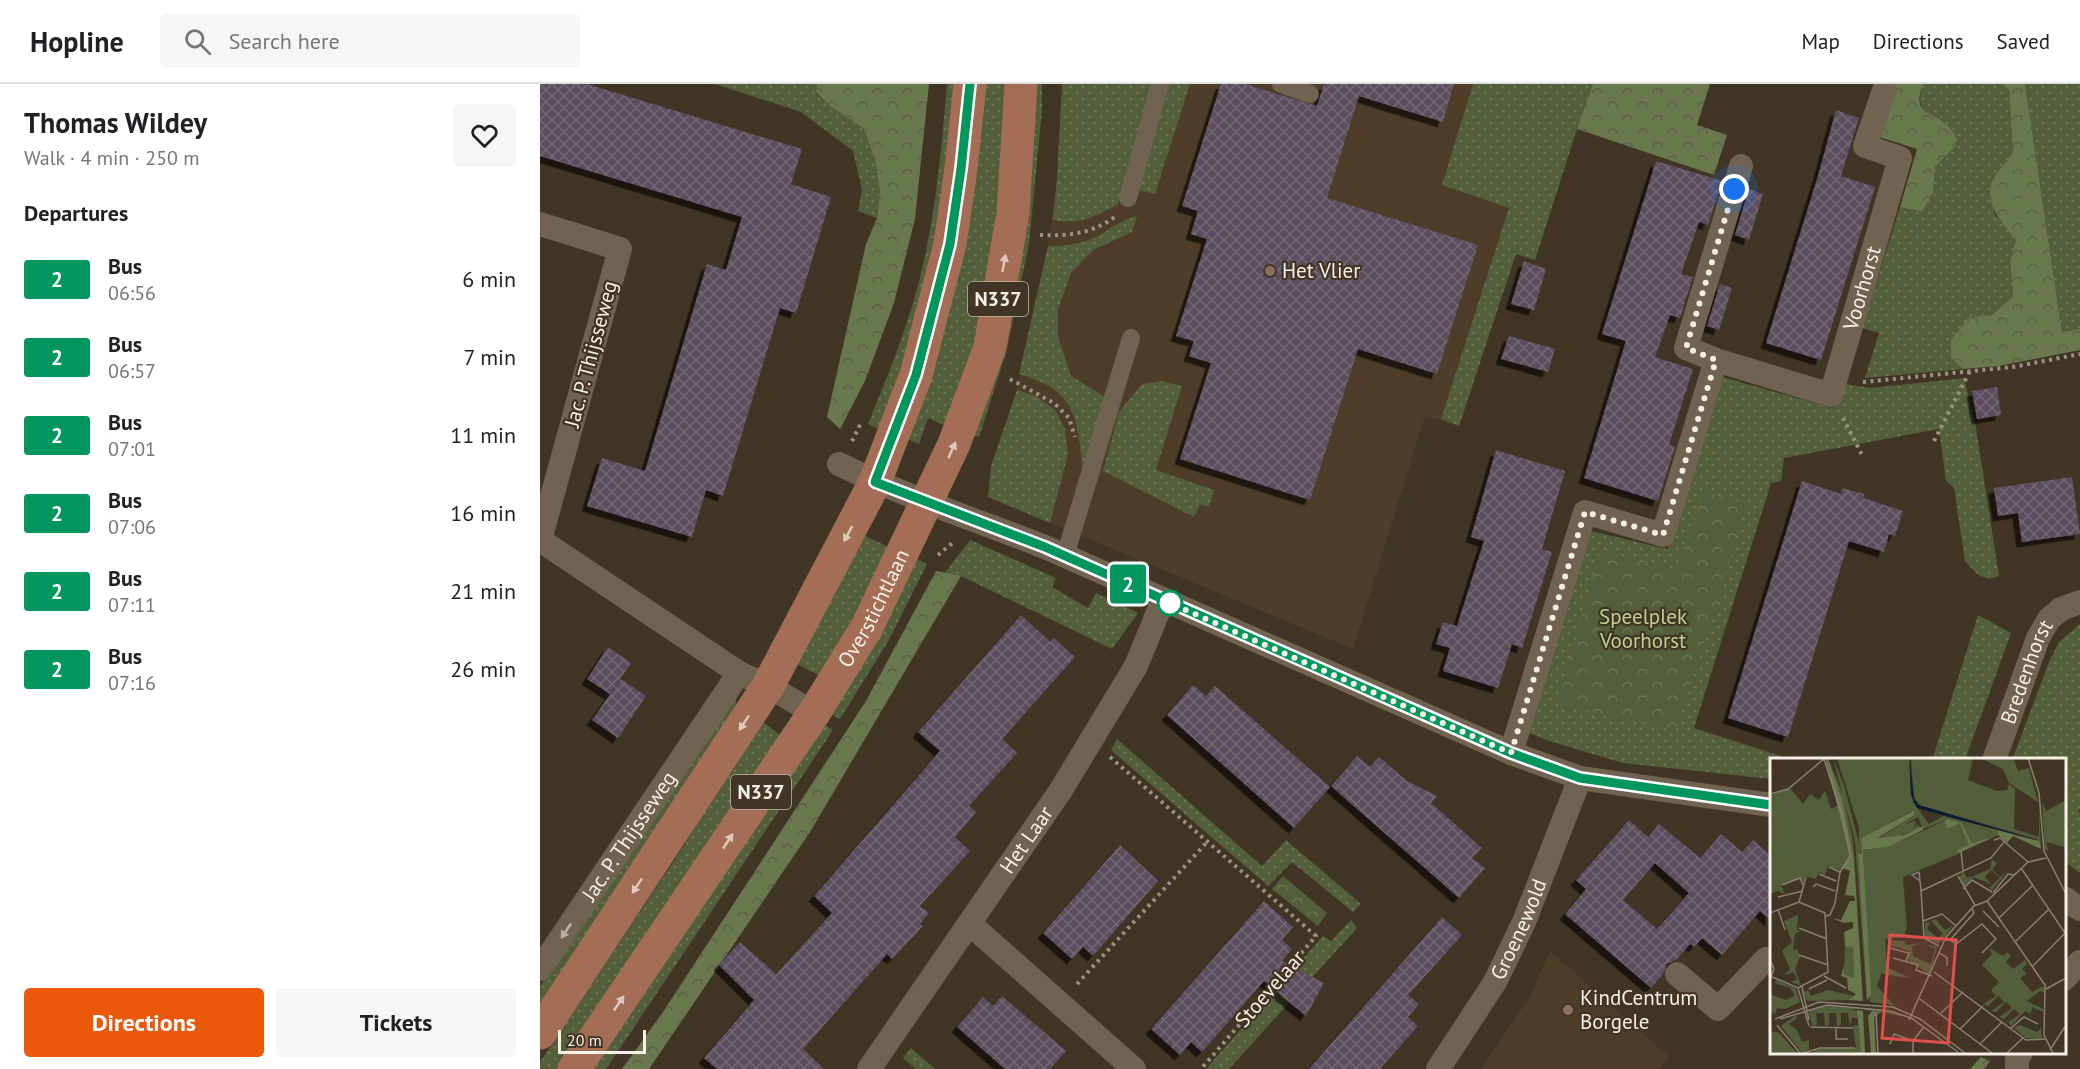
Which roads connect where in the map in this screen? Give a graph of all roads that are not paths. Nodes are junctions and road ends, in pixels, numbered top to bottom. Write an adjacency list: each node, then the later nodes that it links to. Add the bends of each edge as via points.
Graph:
1 (970, 84): 13 (main road, N337, via 950,244 916,375)
2 (1021, 84): 14 (main road, Overstichtlaan / N337, one-way to 2, via 990,347 1013,213)
3 (1160, 84): 8 (street)
4 (1281, 84): 6 (street)
5 (1884, 90): 11 (street, Voorhorst, via 1865,146 1900,158 1833,386)
6 (1310, 94)
7 (1741, 166): 11 (street, via 1686,348)
8 (1128, 198)
9 (540, 224): 15 (street, Jac. P. Thijsseweg, via 620,249)
10 (1131, 338): 16 (street)
11 (1716, 360): 21 (street, via 1663,535 1585,512)
12 (839, 464): 13 (street)
13 (875, 482): 14 (street); 19 (main road, N337, one-way to 19)
14 (927, 503): 16 (street); 20 (main road, Overstichtlaan / N337, via 867,627)
15 (540, 540): 19 (street, Jac. P. Thijsseweg)
16 (1065, 556): 17 (street)
17 (1163, 600): 21 (street); 27 (street, Het Laar, via 1136,666 1060,790)
18 (2080, 602): 22 (street, Bredenhorst, via 2049,619 2038,638)
19 (754, 680): 20 (street, Jac. P. Thijsseweg); 30 (street, Jac. P. Thijsseweg, one-way to 30); 35 (main road, N337, one-way to 35)
20 (814, 713): 37 (main road, Overstichtlaan / N337, one-way to 20)
21 (1511, 753): 23 (street)
22 (1995, 758)
23 (1580, 778): 24 (street); 40 (street, Groenewold, via 1524,922 1500,972)
24 (1770, 805)
25 (2065, 899): 26 (street)
26 (2080, 909)
27 (970, 924): 38 (street, Het Laar); 39 (street)
28 (1770, 959): 31 (street, via 1718,1009)
29 (2080, 962): 32 (street)
30 (540, 969)
31 (1677, 974)
32 (2065, 978)
33 (2065, 980): 34 (street)
34 (2080, 992)
35 (540, 1034)
36 (2020, 1054): 41 (street)
37 (574, 1069)
38 (869, 1069)
39 (1134, 1069)
40 (1438, 1069)
41 (2017, 1069)

